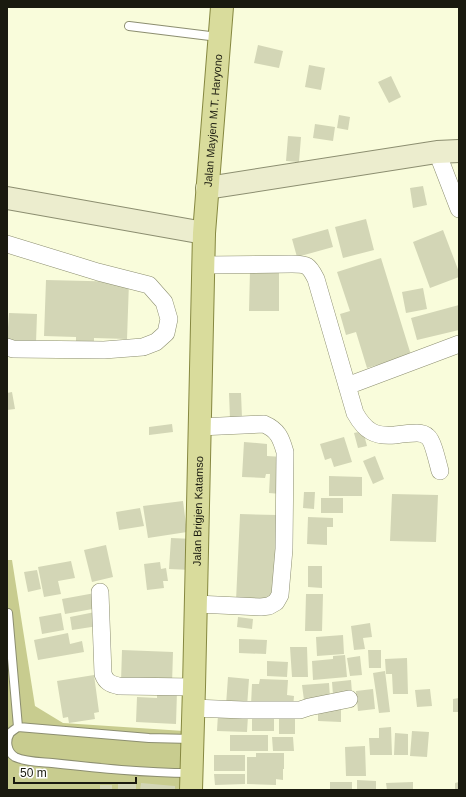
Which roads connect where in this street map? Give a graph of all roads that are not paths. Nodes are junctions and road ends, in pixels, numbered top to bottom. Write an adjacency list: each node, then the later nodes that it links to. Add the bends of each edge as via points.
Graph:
1 (222, 7): 3 (main road, Jalan Mayjen M.T. Haryono)
2 (130, 26): 3 (lane)
3 (219, 37): 6 (main road, Jalan Mayjen M.T. Haryono)
4 (459, 151): 5 (street)
5 (437, 152): 6 (street); 8 (street)
6 (207, 188): 9 (main road, Jalan Mayjen M.T. Haryono)
7 (7, 200): 9 (street)
8 (459, 209)
9 (204, 233): 11 (main road, Jalan Brigjen Katamso)
10 (7, 244): 13 (street, via 149,285 164,302 169,319 166,333 156,342 143,347 76,350)
11 (203, 265): 14 (street, via 307,266 314,273); 15 (main road, Jalan Brigjen Katamso)
12 (459, 344): 14 (street)
13 (7, 347)
14 (348, 386): 16 (street, via 355,413 361,424 379,435 421,433 428,437)
15 (199, 427): 18 (main road, Jalan Brigjen Katamso); 18 (street, via 264,424 274,430 281,439 284,452 284,549 280,595 276,602 261,607)
16 (440, 472)
17 (100, 592): 20 (street, via 103,674 108,683)
18 (196, 604): 20 (main road, Jalan Brigjen Katamso)
19 (8, 613): 22 (lane)
20 (194, 697): 21 (street, via 243,710 300,710); 23 (main road, Jalan Brigjen Katamso)
21 (349, 699)
22 (18, 727): 23 (lane); 24 (lane, via 10,734 7,748 21,759 168,773)
23 (192, 739): 24 (main road, Jalan Brigjen Katamso)
24 (191, 781)

